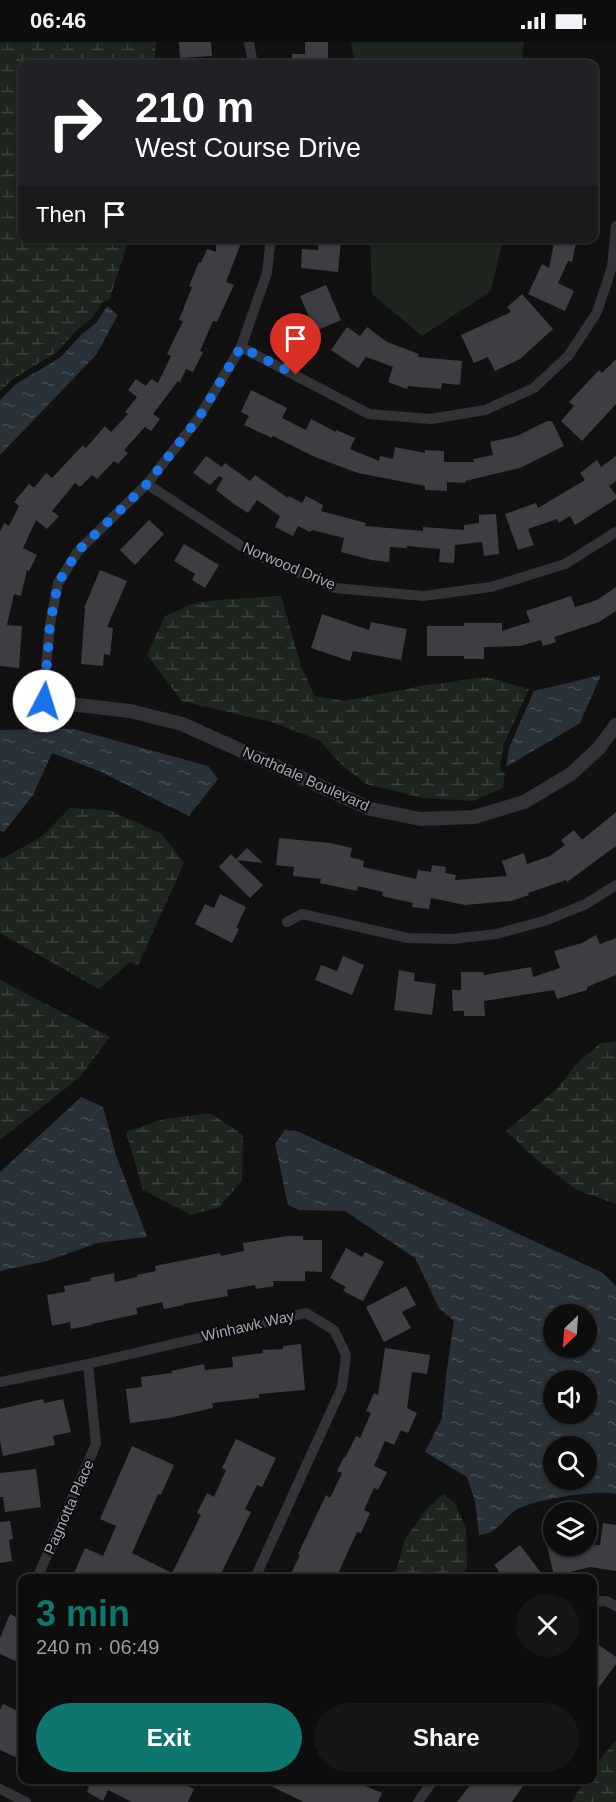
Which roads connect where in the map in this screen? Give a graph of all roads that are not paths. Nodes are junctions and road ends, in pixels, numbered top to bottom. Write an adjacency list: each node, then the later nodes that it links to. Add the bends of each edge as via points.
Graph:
1 (249, 42): 2 (street)
2 (252, 60)
3 (616, 225): 5 (street, via 612,267 597,312 569,355 534,388 484,410 431,418 369,414)
4 (270, 243): 5 (street, via 267,273)
5 (241, 347): 6 (street, via 198,419)
6 (147, 484): 7 (street, Norwood Drive, via 252,554 335,588 423,596 491,587 565,564); 8 (street, via 78,551 58,583 50,624)
7 (616, 532)
8 (44, 701): 9 (street, Northdale Boulevard, via 130,711 182,724 371,809 420,819 474,817 524,802 571,774 599,748)
9 (616, 725)
10 (616, 885): 11 (street, via 586,904 544,921 496,934 452,939 408,938 302,914)
11 (287, 922)
12 (88, 1364): 13 (street, Winhawk Way); 14 (street, Pagnotta Place, via 96,1444); 15 (street, Winhawk Way, via 306,1313 334,1330 346,1355 342,1387)
13 (0, 1382)
14 (39, 1574)
15 (257, 1574)
16 (597, 1602): 17 (street)
17 (616, 1606)
18 (431, 1784): 21 (street)
19 (0, 1790): 20 (street)
20 (26, 1802)
21 (418, 1802)

